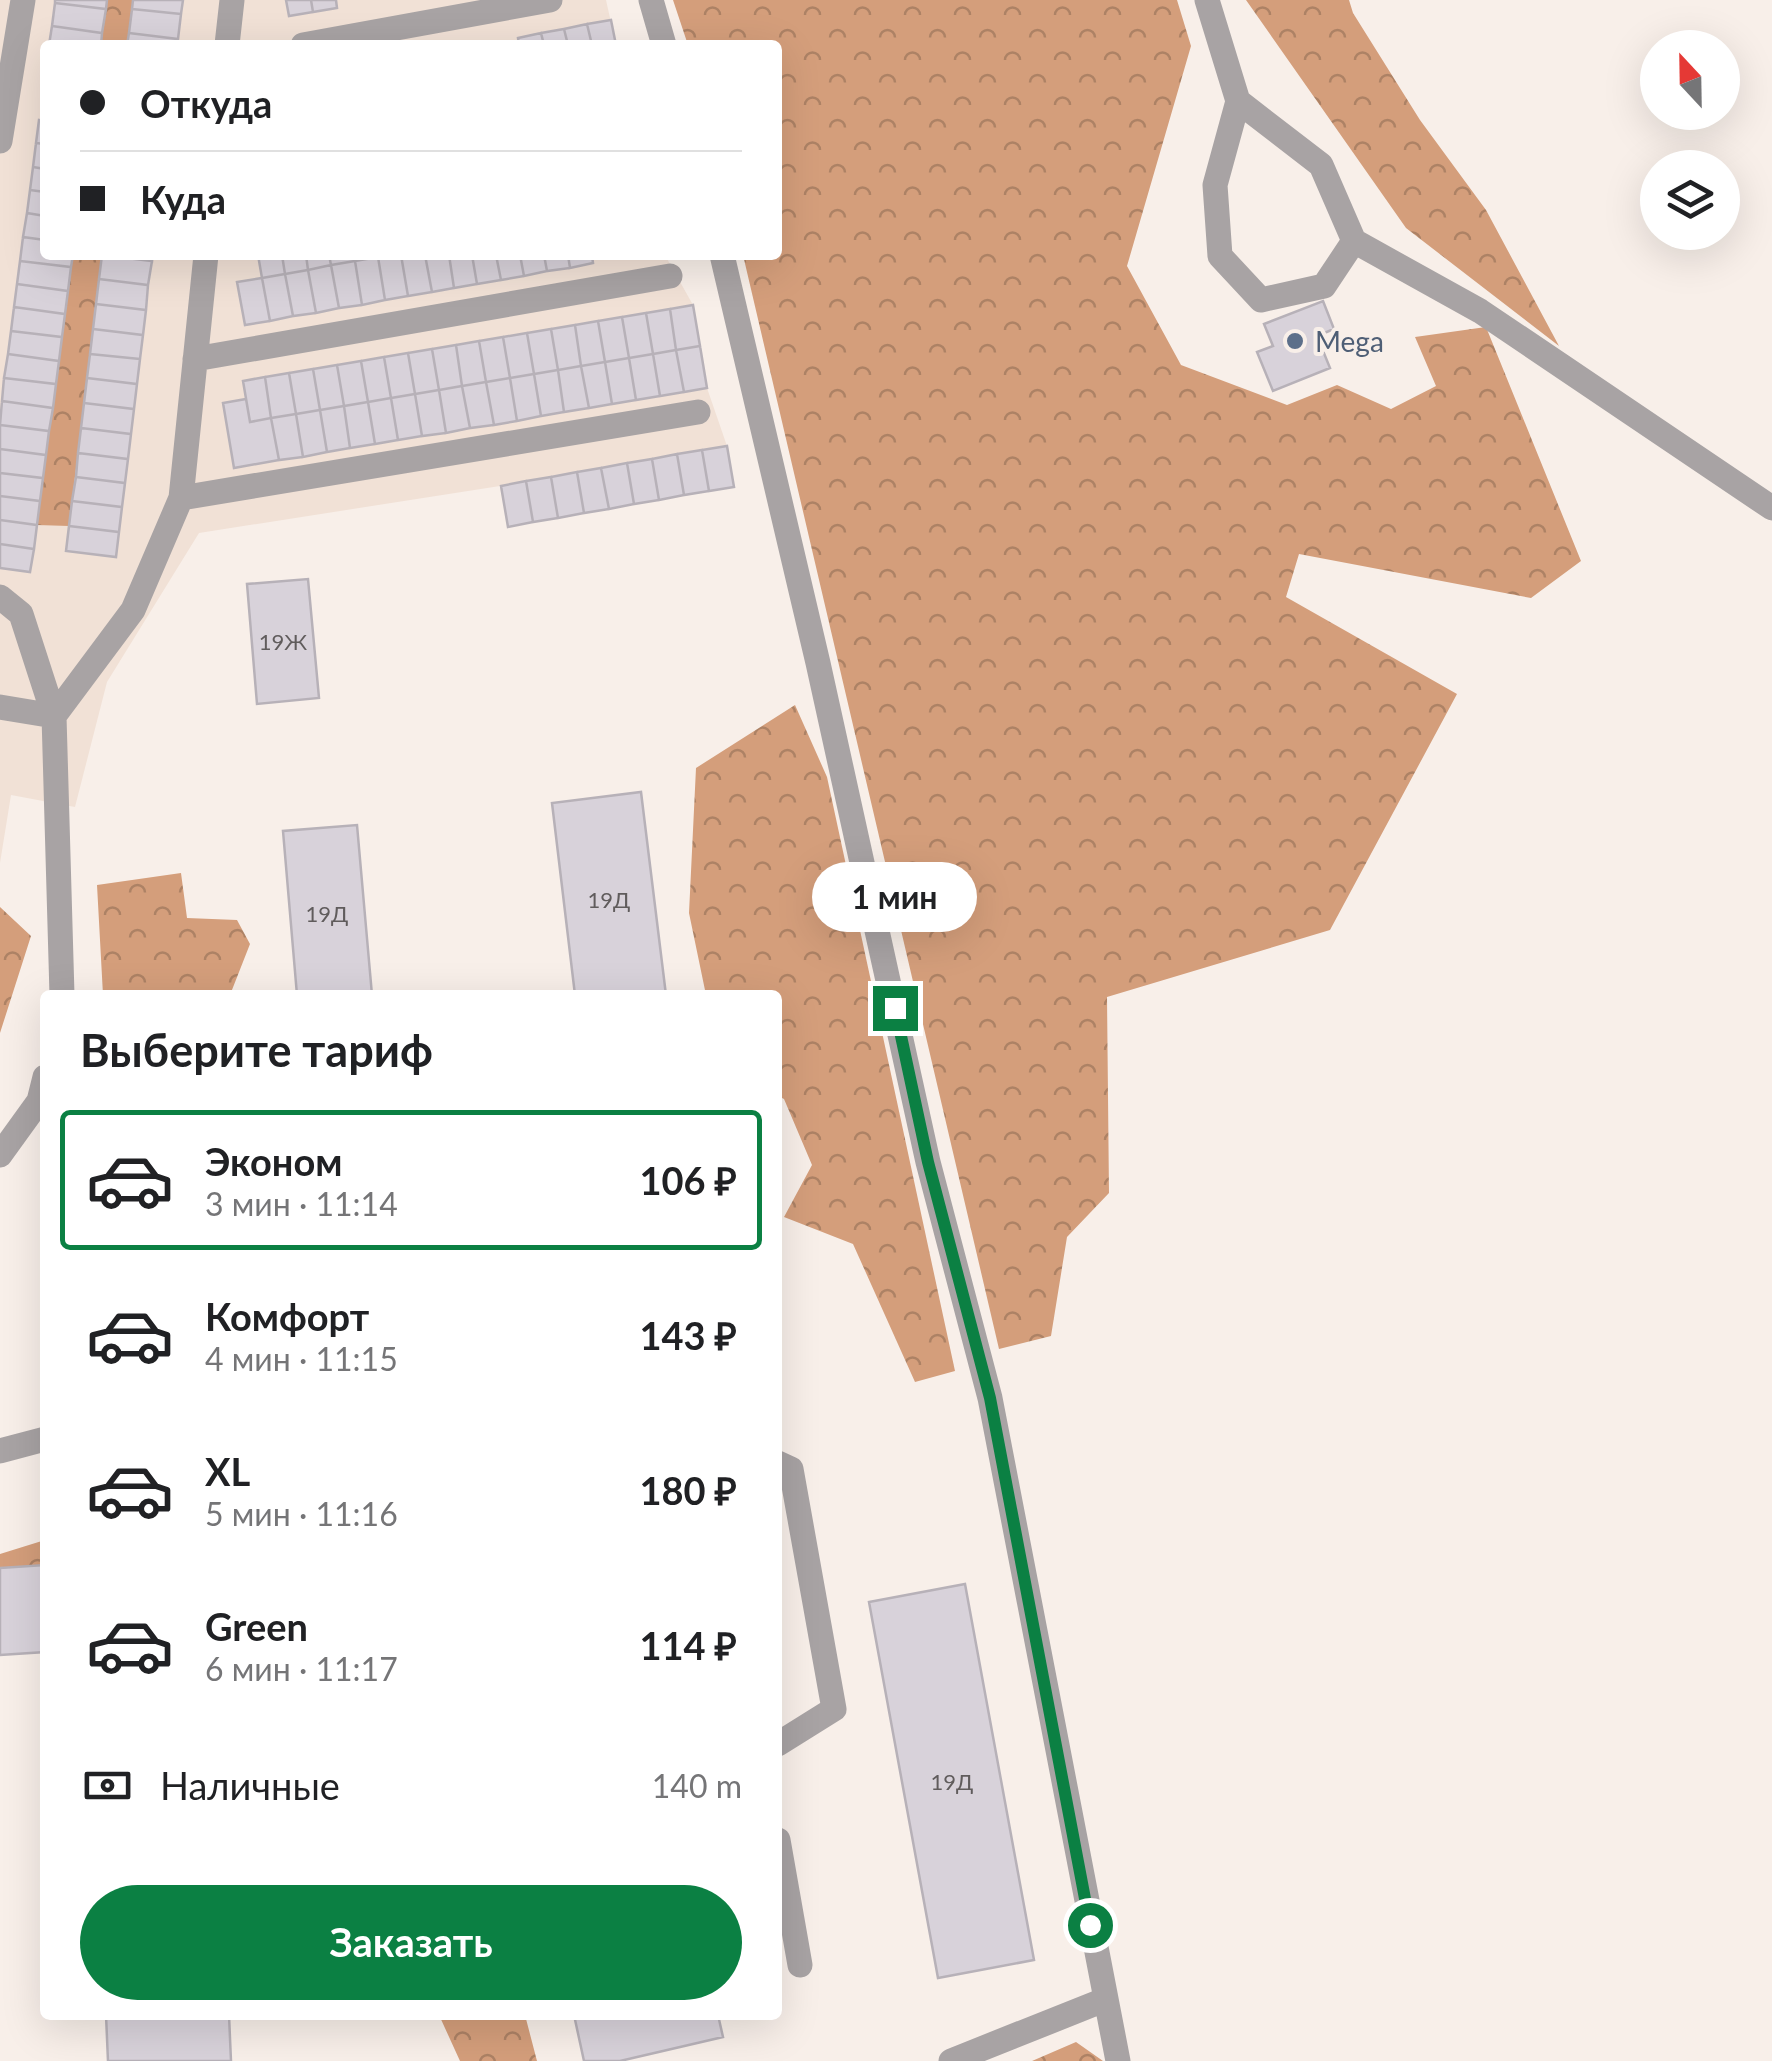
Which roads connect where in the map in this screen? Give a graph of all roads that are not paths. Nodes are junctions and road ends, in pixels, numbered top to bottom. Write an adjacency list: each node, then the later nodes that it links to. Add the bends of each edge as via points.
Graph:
1 (23, 0): 10 (lane)
2 (232, 0): 6 (lane)
3 (550, 0): 7 (lane)
4 (651, 0): 8 (lane)
5 (1208, 0): 9 (lane)
6 (228, 40)
7 (330, 40)
8 (663, 40)
9 (1238, 101): 11 (lane, via 1321,165); 11 (lane, via 1215,185 1220,256 1261,300 1324,286)
10 (0, 142)
11 (1354, 241): 18 (lane, via 1480,311)
12 (205, 260): 15 (lane)
13 (723, 260): 31 (lane, via 928,1162 990,1398)
14 (670, 276): 15 (lane)
15 (195, 359): 17 (lane)
16 (698, 412): 17 (lane)
17 (180, 498): 21 (lane, via 133,610)
18 (1772, 508)
19 (0, 597): 21 (lane, via 21,614)
20 (0, 707): 21 (lane)
21 (54, 716): 22 (lane)
22 (62, 990)
23 (40, 1094): 24 (lane)
24 (0, 1156)
25 (40, 1440): 26 (lane)
26 (0, 1451)
27 (782, 1465): 28 (lane, via 791,1468 834,1709)
28 (782, 1742)
29 (782, 1863): 30 (lane)
30 (800, 1965)
31 (1104, 2000): 32 (lane); 33 (lane)
32 (951, 2061)
33 (1118, 2061)

